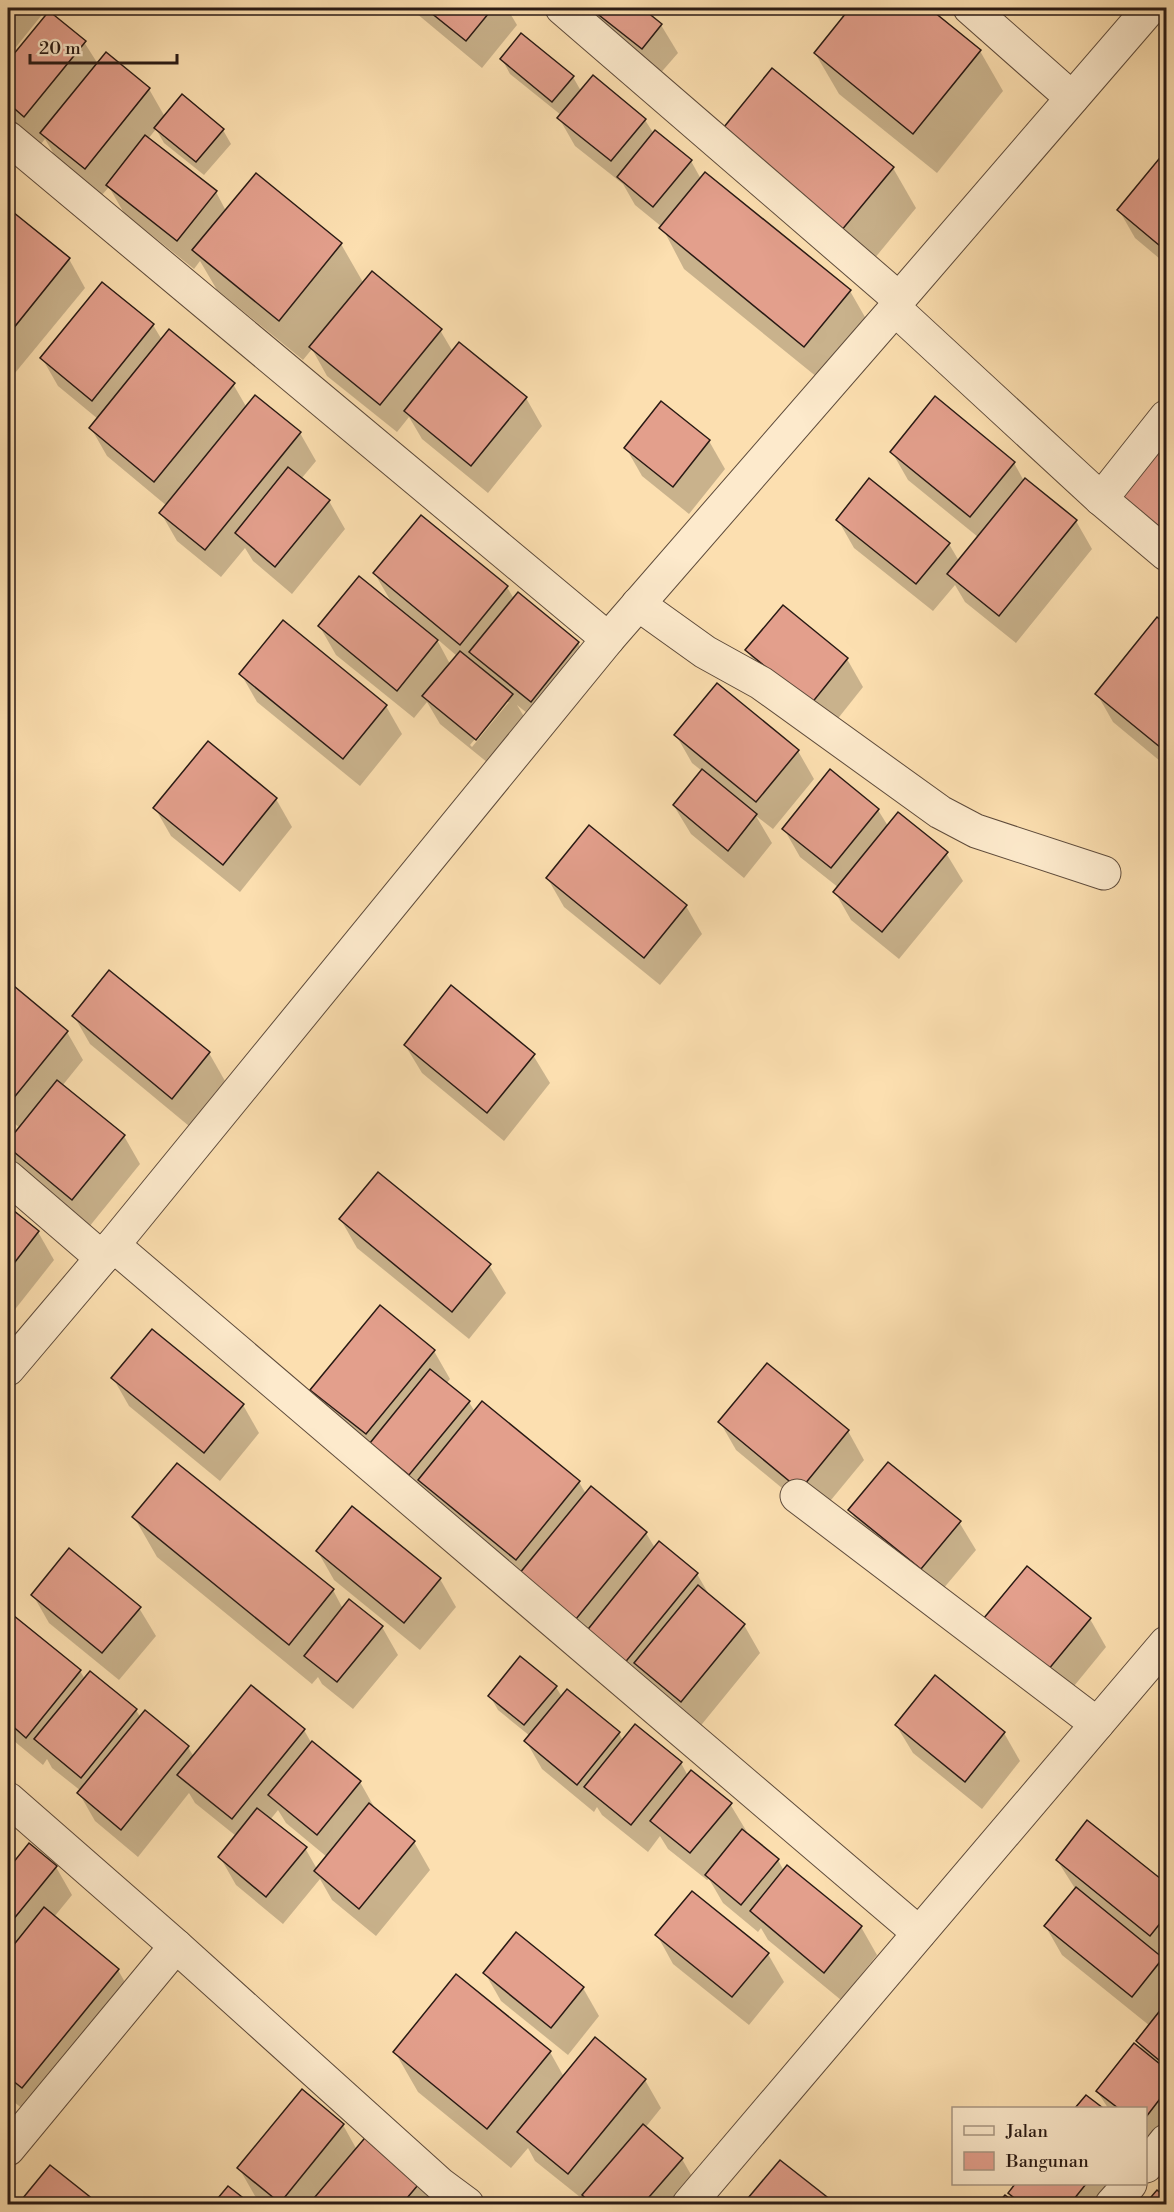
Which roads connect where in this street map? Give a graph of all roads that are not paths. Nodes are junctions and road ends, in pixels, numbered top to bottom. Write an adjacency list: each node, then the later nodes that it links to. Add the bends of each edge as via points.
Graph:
1 (562, 8): 6 (street)
2 (970, 8): 4 (street)
3 (1150, 8): 4 (street)
4 (1072, 98): 6 (street)
5 (8, 138): 11 (street)
6 (897, 304): 8 (street); 10 (street)
7 (1167, 417): 8 (street)
8 (1101, 499): 9 (street)
9 (1167, 554)
10 (638, 604): 11 (street); 12 (street, via 705,652 761,683 940,812 976,831)
11 (608, 639): 14 (street)
12 (1104, 873)
13 (8, 1177): 14 (street)
14 (108, 1252): 15 (street); 20 (street)
15 (8, 1369)
16 (796, 1496): 18 (street)
17 (1167, 1642): 18 (street)
18 (1097, 1724): 20 (street)
19 (8, 1799): 21 (street)
20 (919, 1933): 28 (street)
21 (176, 1946): 23 (street); 26 (street)
22 (1167, 2141): 24 (street)
23 (8, 2149)
24 (1147, 2165)
25 (1129, 2185): 29 (street)
26 (432, 2194): 27 (street)
27 (467, 2205)
28 (689, 2205)
29 (1112, 2205)

